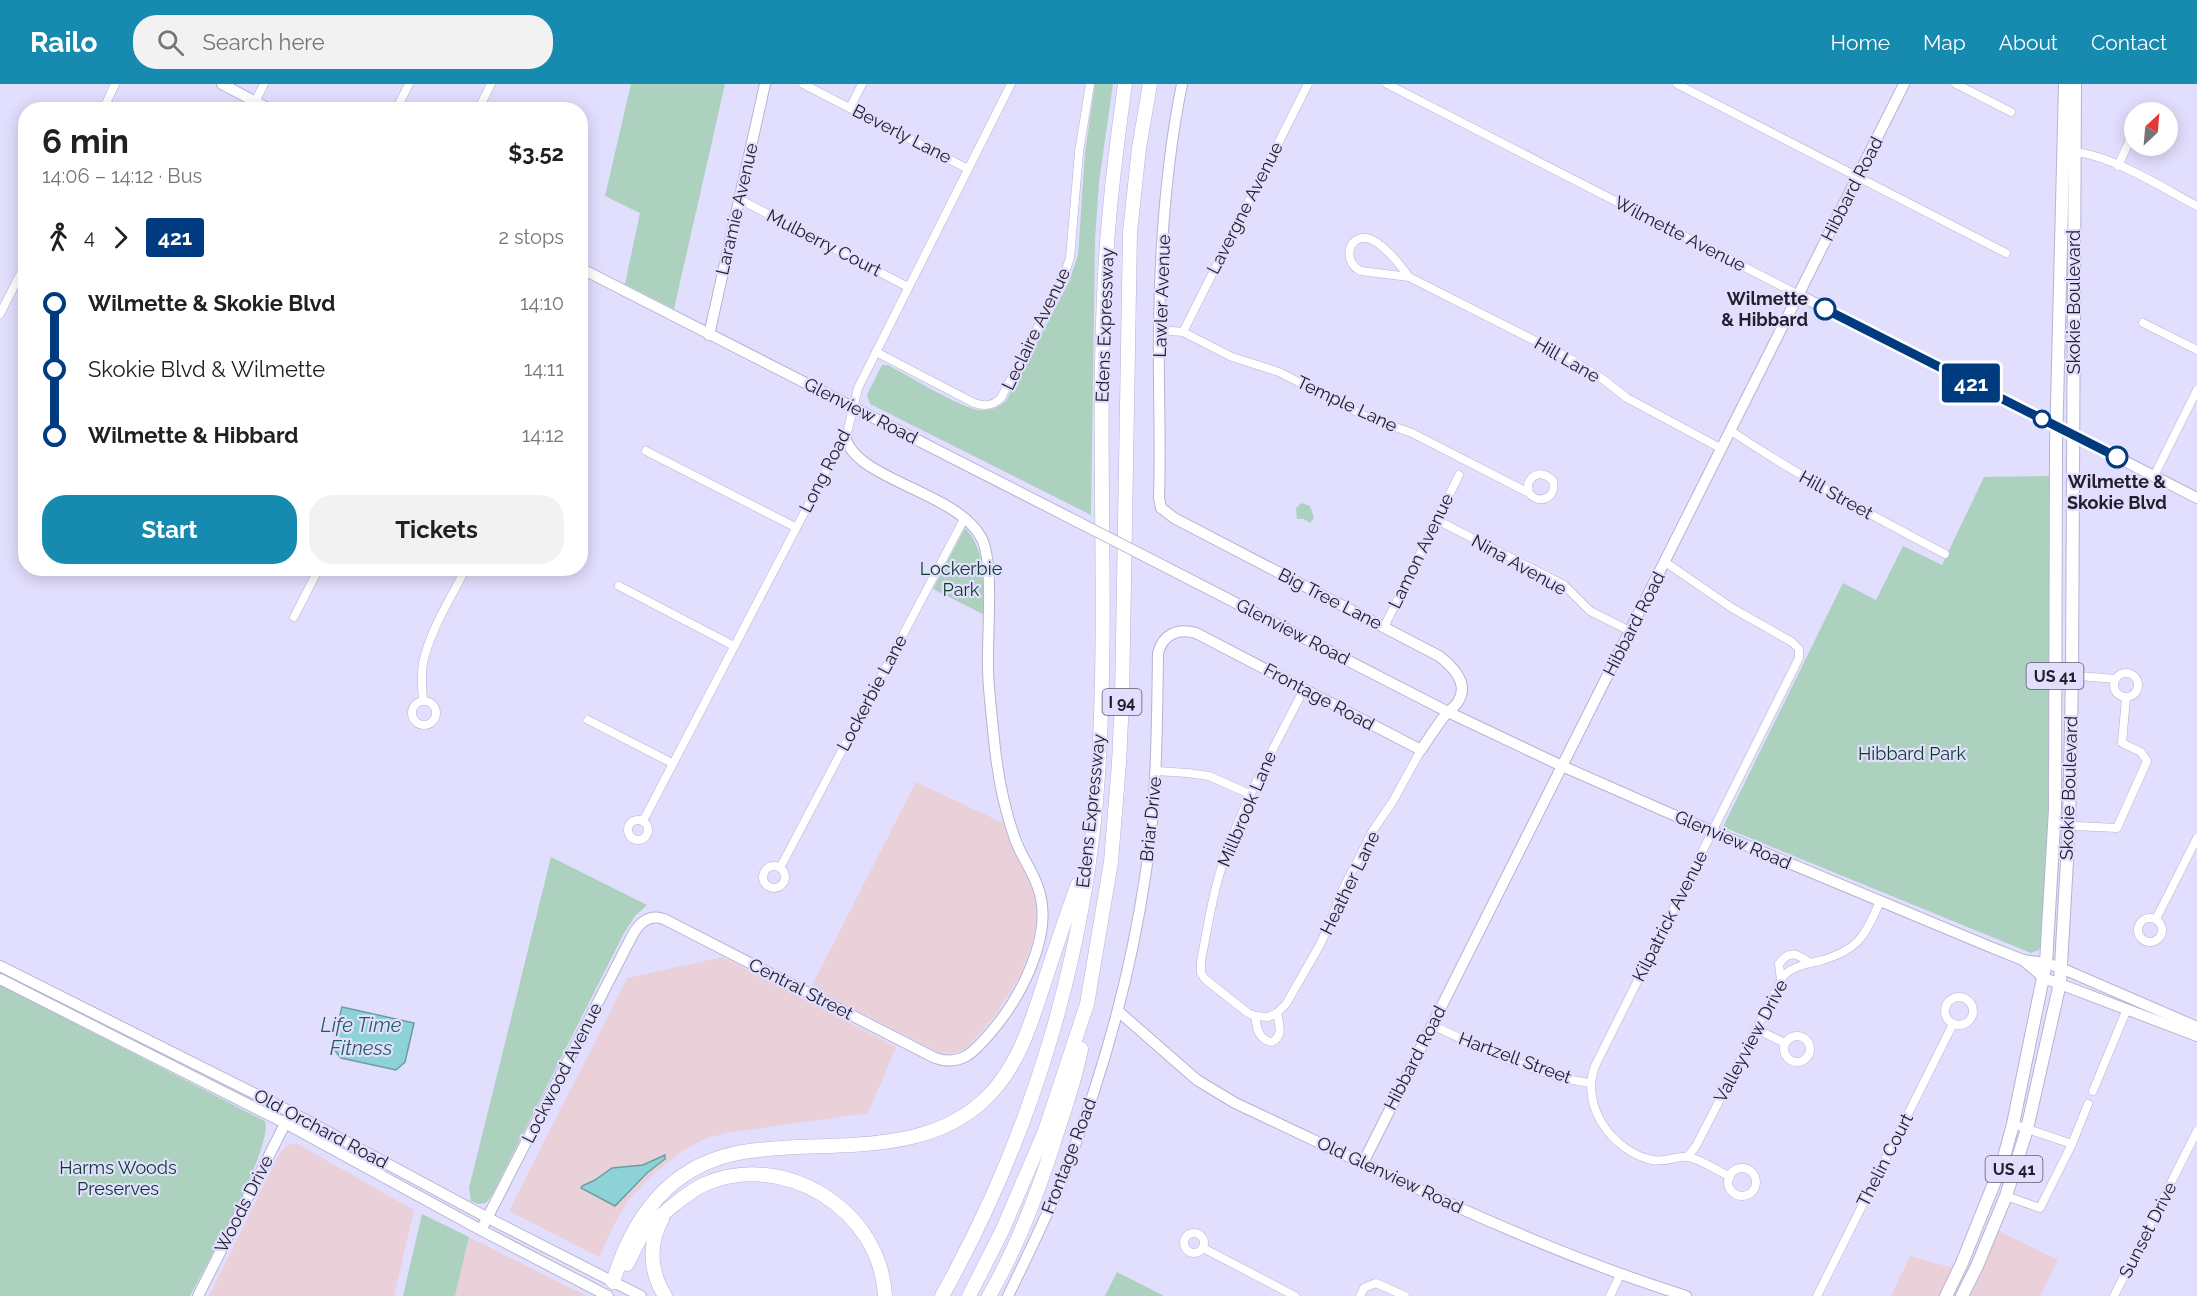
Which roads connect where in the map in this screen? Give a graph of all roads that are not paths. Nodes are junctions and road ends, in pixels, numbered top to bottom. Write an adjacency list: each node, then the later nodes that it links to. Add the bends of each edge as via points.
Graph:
1 (115, 84): 21 (street)
2 (222, 84): 22 (street)
3 (264, 84): 23 (street)
4 (409, 84): 24 (street)
5 (491, 84): 25 (street)
6 (765, 84): 33 (street, Laramie Avenue)
7 (803, 84): 26 (street, Beverly Lane)
8 (862, 84): 26 (street)
9 (1011, 84): 31 (street, Long Road)
10 (1090, 84): 47 (street, Leclaire Avenue, via 1079,152 1070,258 1001,398 989,406 974,404)
11 (1125, 84): 92 (highway, Edens Expressway / I 94, via 1105,276 1100,718)
12 (1150, 84): 106 (highway, Edens Expressway / I 94, via 1130,232 1118,784 1112,862)
13 (1182, 84): 43 (street, Lawler Avenue, via 1162,247)
14 (1308, 84): 44 (street, Lavergne Avenue)
15 (1387, 84): 40 (street, Wilmette Avenue)
16 (1677, 84): 32 (street)
17 (1904, 84): 32 (street, Hibbard Road)
18 (1956, 84): 27 (street)
19 (2065, 84): 28 (main road, Skokie Boulevard / US 41)
20 (2075, 84): 28 (main road, Skokie Boulevard / US 41)
21 (107, 102)
22 (249, 102)
23 (255, 102)
24 (400, 102)
25 (482, 102)
26 (850, 108): 31 (street, Beverly Lane)
27 (2011, 112)
28 (2069, 152): 30 (street, via 2089,153); 50 (main road, Skokie Boulevard / US 41); 53 (main road, Skokie Boulevard / US 41)
29 (2124, 153): 30 (street)
30 (2118, 166): 34 (street)
31 (968, 169): 39 (street, Long Road)
32 (1858, 177): 35 (street); 40 (street, Hibbard Road)
33 (739, 199): 39 (street, Mulberry Court); 45 (street, Laramie Avenue)
34 (2197, 206)
35 (2006, 253)
36 (588, 275): 45 (street, Glenview Road)
37 (1409, 277): 37 (street, Hill Lane, via 1374,241 1359,239 1351,246 1349,257 1354,268); 54 (street, Hill Lane, via 1567,357 1635,403)
38 (18, 279): 41 (street)
39 (908, 287): 47 (street, Long Road)
40 (1799, 296): 50 (street, Wilmette Avenue); 51 (street, Hibbard Road)
41 (0, 314)
42 (2143, 323): 46 (street)
43 (1159, 330): 44 (street, Temple Lane); 60 (street, Lawler Avenue)
44 (1183, 332): 58 (street, Temple Lane, via 1232,357 1279,372 1367,417 1412,433)
45 (709, 335): 49 (street, Glenview Road)
46 (2197, 350)
47 (876, 352): 49 (street, Long Road)
48 (2197, 390): 57 (street)
49 (853, 407): 52 (street, Long Road); 80 (street, Glenview Road, bridge)
50 (2057, 426): 53 (street, Wilmette Avenue); 74 (main road, Skokie Boulevard / US 41)
51 (1731, 431): 54 (street, Hibbard Road); 64 (street, Hill Street, via 1827,492)
52 (845, 435): 61 (street, via 851,451 867,464 952,508); 63 (street, Long Road)
53 (2074, 435): 57 (street, Wilmette Avenue); 75 (main road, Skokie Boulevard / US 41)
54 (1722, 449): 65 (street, Hibbard Road)
55 (646, 451): 63 (street)
56 (1459, 476): 62 (street, Lamon Avenue)
57 (2154, 476): 59 (street, Wilmette Avenue)
58 (1529, 494)
59 (2197, 498)
60 (1161, 508): 70 (street, Big Tree Lane)
61 (964, 519): 93 (street, Lockerbie Lane); 95 (street, Central Street, via 980,536 986,552 989,684 1004,805 1014,839 1037,885 1043,913 1036,949 1018,993 986,1038 969,1055 956,1061 935,1058 664,919)
62 (1437, 520): 70 (street, Lamon Avenue); 71 (street, Nina Avenue, via 1564,585 1590,612)
63 (795, 527): 73 (street, Long Road)
64 (1945, 554)
65 (1665, 562): 71 (street, Hibbard Road); 90 (street, Kilpatrick Avenue, via 1732,608 1792,642 1800,653)
66 (315, 576): 69 (street)
67 (462, 576): 79 (street, via 427,651 422,673)
68 (619, 586): 73 (street)
69 (294, 617)
70 (1384, 627): 80 (street, Big Tree Lane, via 1439,656 1458,673 1462,689 1459,700)
71 (1630, 631): 84 (street, Hibbard Road)
72 (1174, 632): 77 (street, Frontage Road, via 1196,633); 85 (street, Briar Drive, via 1164,639 1158,653)
73 (734, 646): 83 (street, Long Road)
74 (2055, 674): 75 (street); 88 (main road, Skokie Boulevard / US 41)
75 (2072, 676): 76 (street); 89 (main road, Skokie Boulevard / US 41)
76 (2116, 679): 78 (street, via 2115,691); 78 (street, via 2129,674 2138,681 2136,693)
77 (1304, 689): 82 (street, Frontage Road); 86 (street, Millbrook Lane)
78 (2126, 698): 89 (street, via 2122,743 2141,752 2147,761 2117,828)
79 (423, 700)
80 (1448, 712): 82 (street); 84 (street, Glenview Road)
81 (588, 720): 83 (street)
82 (1420, 750): 109 (street, Heather Lane, via 1372,832 1307,970)
83 (672, 763): 87 (street, Long Road)
84 (1562, 766): 90 (street, Glenview Road); 112 (street, Hibbard Road)
85 (1156, 771): 86 (street, via 1209,776); 108 (street, Briar Drive, via 1146,870)
86 (1250, 794): 110 (street, Millbrook Lane, via 1218,880 1201,973)
87 (643, 821)
88 (2054, 825): 89 (street); 99 (main road, Skokie Boulevard / US 41)
89 (2069, 826): 101 (main road, Skokie Boulevard / US 41)
90 (1713, 831): 94 (street, Glenview Road); 117 (street, Kilpatrick Avenue, via 1595,1066)
91 (2197, 838): 96 (street)
92 (1089, 850): 135 (highway, via 1028,1031 1006,1073 982,1102 946,1126 911,1139 760,1150 704,1164 672,1183 646,1210 620,1259); 141 (highway, Edens Expressway / I 94, via 1073,950 1046,1054 1007,1163)
93 (780, 868)
94 (1880, 901): 97 (street, Glenview Road); 98 (street, Valleyview Drive, via 1868,930 1856,945)
95 (647, 919): 131 (street, Lockwood Avenue, via 633,934)
96 (2156, 919)
97 (2023, 960): 99 (street, Glenview Road); 102 (street, Glenview Road)
98 (1810, 963): 104 (street, Valleyview Drive, via 1789,970); 104 (street, via 1798,954 1784,956 1779,964)
99 (2046, 963): 101 (street, Glenview Road); 102 (main road, Skokie Boulevard / US 41)
100 (0, 966): 120 (street, Old Orchard Road)
101 (2061, 968): 105 (main road, Skokie Boulevard / US 41); 113 (street, Glenview Road)
102 (2044, 978): 105 (street, Glenview Road); 122 (main road, Skokie Boulevard / US 41)
103 (0, 980): 121 (street, Old Orchard Road)
104 (1781, 980): 114 (street, Valleyview Drive)
105 (2060, 983): 107 (street, Glenview Road); 123 (main road, Skokie Boulevard / US 41)
106 (1087, 1004): 142 (highway, Edens Expressway / I 94, via 1045,1131); 143 (highway, via 1075,1077 1040,1185)
107 (2127, 1009): 115 (street, Glenview Road); 118 (street)
108 (1118, 1011): 127 (street, Old Glenview Road, via 1206,1086); 144 (street, Frontage Road, via 1068,1162)
109 (1277, 1013): 110 (street, Heather Lane); 110 (street, Millbrook Lane, via 1281,1031 1272,1042 1260,1035)
110 (1255, 1016)
111 (1953, 1024): 150 (street, Thelin Court)
112 (1432, 1025): 117 (street, Hartzell Street, via 1534,1068); 127 (street, Hibbard Road)
113 (2197, 1027)
114 (1756, 1029): 116 (street); 126 (street, Valleyview Drive)
115 (2197, 1036)
116 (1785, 1043)
117 (1591, 1083): 126 (street, Hartzell Street, via 1599,1117 1620,1145 1655,1161)
118 (2093, 1091)
119 (2088, 1104): 125 (street)
120 (291, 1112): 121 (street, Woods Drive); 131 (street, Old Orchard Road)
121 (285, 1124): 132 (street, Old Orchard Road); 136 (street, Woods Drive)
122 (2013, 1124): 123 (street); 151 (main road, Skokie Boulevard / US 41, via 2003,1161)
123 (2027, 1129): 125 (street); 129 (main road, Skokie Boulevard / US 41)
124 (2197, 1131): 153 (street, Sunset Drive)
125 (2072, 1144): 129 (street, via 2040,1208)
126 (1688, 1156): 128 (street)
127 (1362, 1163): 134 (street, Old Glenview Road, via 1508,1230)
128 (1730, 1177)
129 (2006, 1196): 152 (main road, Skokie Boulevard / US 41)
130 (667, 1212): 135 (highway, via 644,1232); 139 (highway, via 656,1231 652,1250 658,1284); 140 (highway, via 692,1192 716,1180 744,1175 794,1181 829,1197 857,1224 879,1263)
131 (488, 1218): 132 (street, Lockwood Avenue); 135 (street, Old Orchard Road)
132 (481, 1230): 137 (street, Old Orchard Road)
133 (1203, 1248): 145 (street)
134 (1620, 1275): 148 (street); 149 (street, Old Glenview Road)
135 (613, 1282): 138 (street, Old Orchard Road)
136 (198, 1296)
137 (608, 1296)
138 (641, 1296)
139 (665, 1296)
140 (885, 1296)
141 (942, 1296)
142 (969, 1296)
143 (989, 1296)
144 (1008, 1296)
145 (1295, 1296)
146 (1360, 1296): 147 (street, via 1369,1284 1376,1283)
147 (1405, 1296)
148 (1610, 1296)
149 (1686, 1296)
150 (1817, 1296)
151 (1946, 1296)
152 (1962, 1296)
153 (2114, 1296)

